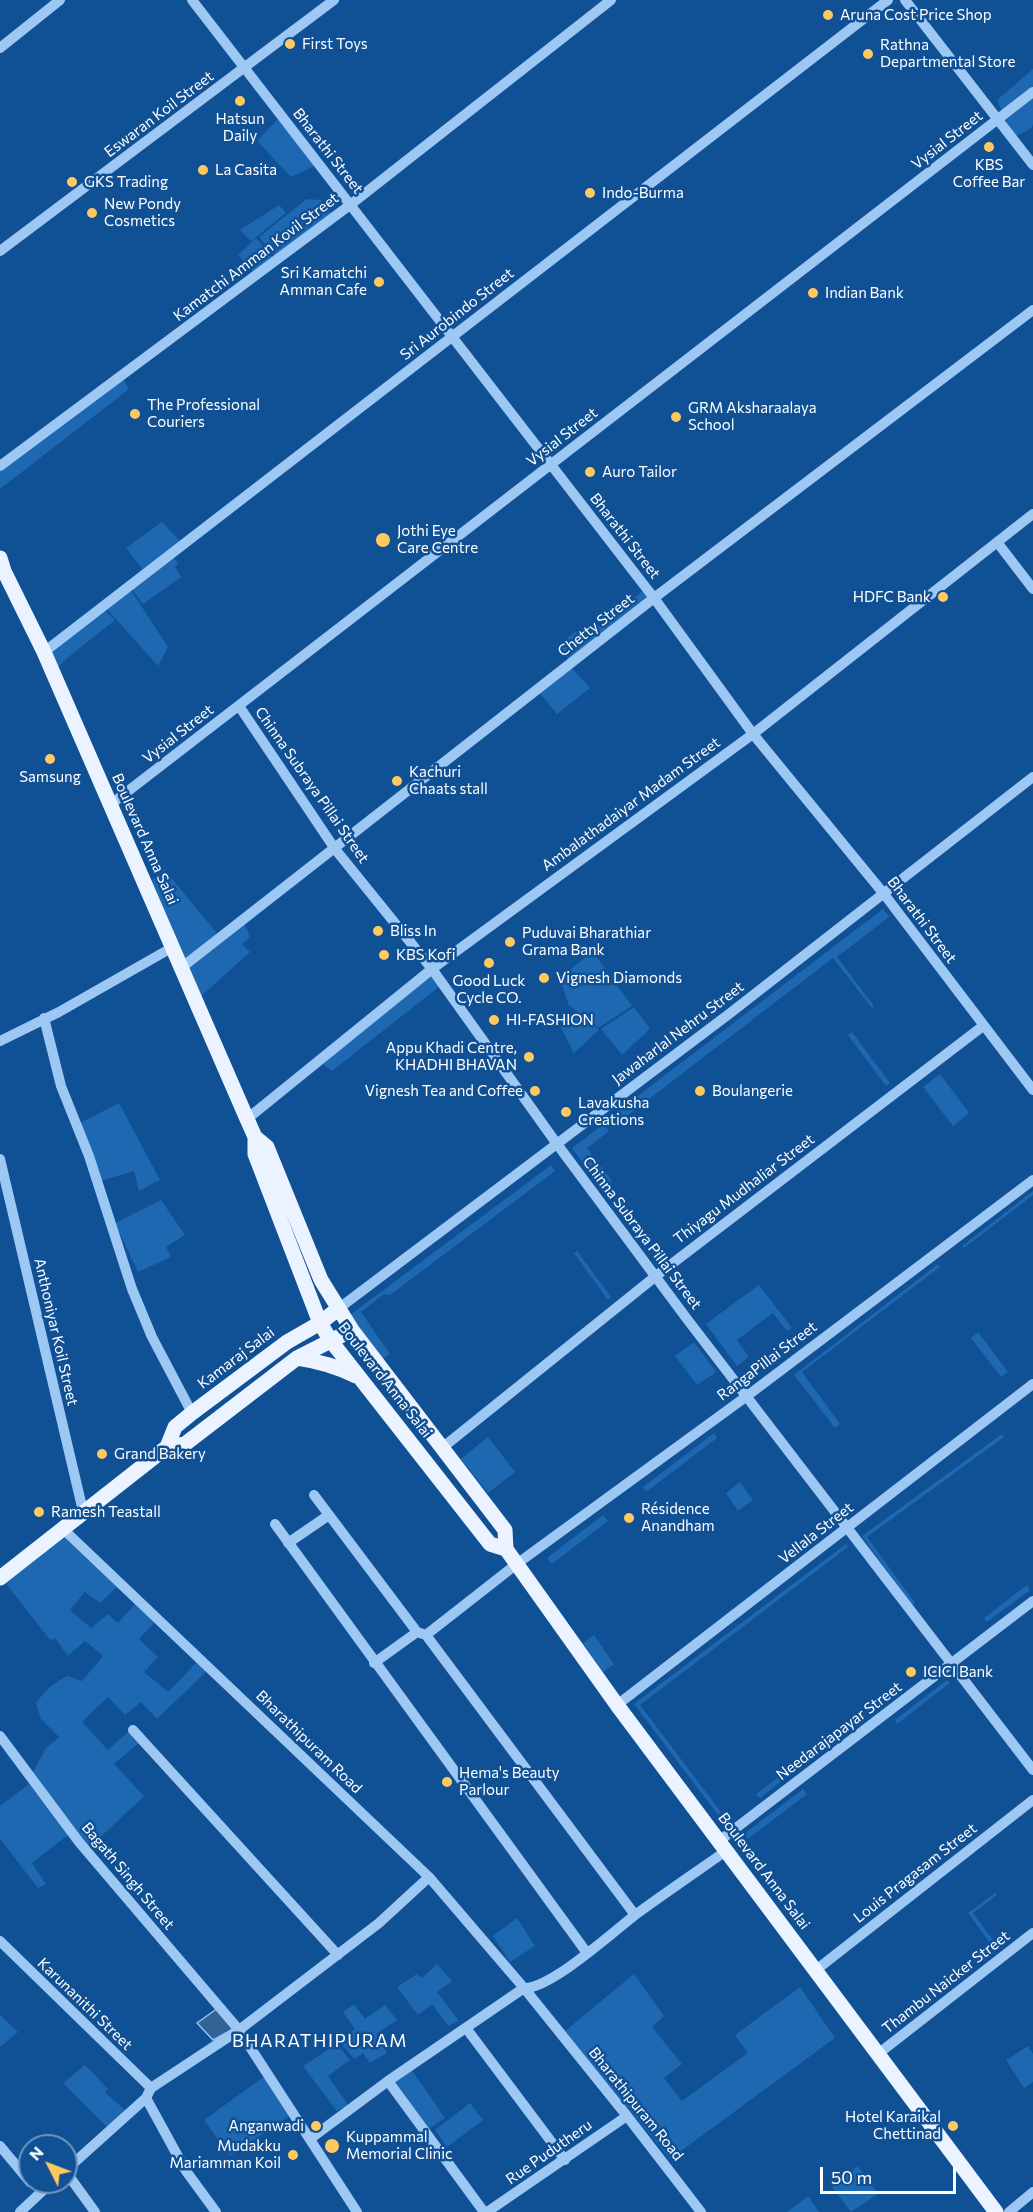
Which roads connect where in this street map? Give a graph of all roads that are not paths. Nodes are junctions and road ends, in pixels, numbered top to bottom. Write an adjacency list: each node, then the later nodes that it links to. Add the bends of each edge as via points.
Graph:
1 (60, 0): 7 (street)
2 (192, 0): 8 (street, Bharathi Street)
3 (334, 0): 8 (street, Eswaran Koil Street)
4 (611, 0): 12 (street, Kamatchi Amman Kovil Street)
5 (888, 0): 15 (street, Sri Aurobindo Street)
6 (905, 0): 10 (street)
7 (0, 48)
8 (245, 69): 12 (street, Bharathi Street); 13 (street, Eswaran Koil Street)
9 (1033, 92): 10 (street, Vysial Street)
10 (998, 119): 11 (street); 16 (street, Vysial Street)
11 (1033, 165)
12 (350, 205): 15 (street, Bharathi Street); 17 (street, Kamatchi Amman Kovil Street)
13 (0, 251)
14 (1033, 310): 22 (street, Chetty Street)
15 (452, 336): 16 (street, Bharathi Street); 23 (street, Sri Aurobindo Street)
16 (551, 465): 22 (street, Bharathi Street); 24 (street, Vysial Street)
17 (0, 466)
18 (1033, 514): 19 (street, Ambalathadaiyar Madam Street)
19 (997, 542): 21 (street); 25 (street, Ambalathadaiyar Madam Street)
20 (0, 558): 23 (main road, Boulevard Anna Salai)
21 (1033, 589)
22 (654, 598): 25 (street, Bharathi Street); 28 (street, Chetty Street)
23 (44, 652): 27 (main road, Boulevard Anna Salai)
24 (239, 706): 27 (street, Vysial Street); 28 (street, Chinna Subraya Pillai Street)
25 (753, 734): 29 (street, Bharathi Street); 32 (street, Ambalathadaiyar Madam Street)
26 (1033, 777): 29 (street, Jawaharlal Nehru Street)
27 (110, 805): 30 (main road, Boulevard Anna Salai)
28 (335, 849): 31 (street, Chetty Street); 32 (street, Chinna Subraya Pillai Street)
29 (884, 894): 34 (street, Bharathi Street); 39 (street, Jawaharlal Nehru Street)
30 (173, 947): 31 (main road, Boulevard Anna Salai); 33 (street)
31 (181, 968): 37 (main road, Boulevard Anna Salai)
32 (432, 969): 37 (street, Ambalathadaiyar Madam Street); 39 (street, Chinna Subraya Pillai Street)
33 (44, 1018): 35 (street); 52 (street, via 62,1086 132,1289)
34 (983, 1026): 36 (street, Bharathi Street); 43 (street, Thiyagu Mudhaliar Street)
35 (0, 1041)
36 (1033, 1090)
37 (247, 1119): 38 (main road, Boulevard Anna Salai)
38 (255, 1137): 44 (main road, Boulevard Anna Salai, via 267,1147 321,1280); 45 (main road, Boulevard Anna Salai, via 255,1154)
39 (557, 1144): 43 (street, Chinna Subraya Pillai Street); 44 (street, Jawaharlal Nehru Street)
40 (0, 1159): 42 (street, Anthoniyar Koil Street)
41 (1033, 1180): 51 (street, RangaPillai Street)
42 (3, 1187): 56 (street, Anthoniyar Koil Street)
43 (656, 1276): 51 (street, Chinna Subraya Pillai Street); 54 (street, Thiyagu Mudhaliar Street)
44 (338, 1309): 45 (main road, Kamaraj Salai); 46 (main road, Boulevard Anna Salai)
45 (320, 1323): 47 (main road, Boulevard Anna Salai); 52 (main road, Kamaraj Salai, via 287,1342)
46 (352, 1330): 47 (main road, Kamaraj Salai); 54 (main road, Boulevard Anna Salai)
47 (331, 1341): 48 (main road, Kamaraj Salai); 49 (main road, Boulevard Anna Salai)
48 (297, 1358): 49 (main road, via 340,1367); 53 (main road, Kamaraj Salai, via 185,1444)
49 (361, 1379): 62 (main road, Boulevard Anna Salai, via 490,1544)
50 (1033, 1384): 59 (street, Vellala Street)
51 (747, 1396): 59 (street, Chinna Subraya Pillai Street); 63 (street, RangaPillai Street)
52 (192, 1413): 53 (main road, Kamaraj Salai, via 175,1427)
53 (167, 1447): 56 (main road, Kamaraj Salai)
54 (442, 1448): 62 (main road, Boulevard Anna Salai, via 505,1530)
55 (314, 1495): 57 (street)
56 (83, 1511): 60 (main road, Kamaraj Salai)
57 (329, 1515): 61 (street); 66 (street)
58 (275, 1524): 61 (street)
59 (847, 1527): 68 (street, Chinna Subraya Pillai Street); 69 (street, Vellala Street)
60 (62, 1528): 64 (main road, Kamaraj Salai); 75 (street, Bharathipuram Road)
61 (288, 1543): 67 (street)
62 (507, 1549): 63 (main road, Boulevard Anna Salai)
63 (518, 1563): 66 (street, RangaPillai Street); 69 (main road, Boulevard Anna Salai)
64 (0, 1578)
65 (1033, 1601): 68 (street, Needarajapayar Street)
66 (422, 1634): 67 (street, RangaPillai Street); 76 (street)
67 (374, 1663): 79 (street)
68 (951, 1665): 72 (street, Chinna Subraya Pillai Street); 74 (street, Needarajapayar Street)
69 (617, 1705): 74 (main road, Boulevard Anna Salai)
70 (134, 1730): 80 (street)
71 (0, 1736): 84 (street, Bagath Singh Street, via 79,1842)
72 (1033, 1770)
73 (1033, 1800): 81 (street, Louis Pragasam Street)
74 (723, 1846): 76 (street); 81 (main road, Boulevard Anna Salai)
75 (429, 1877): 80 (street); 82 (street, Bharathipuram Road)
76 (635, 1916): 79 (street)
77 (1033, 1933): 85 (street, Thambu Naicker Street)
78 (0, 1941): 87 (street, Karunanithi Street)
79 (586, 1953): 82 (street, via 533,1989)
80 (338, 1955): 84 (street)
81 (816, 1970): 85 (main road, Boulevard Anna Salai)
82 (524, 1988): 83 (street); 88 (street, Bharathipuram Road)
83 (466, 2028): 86 (street); 92 (street)
84 (239, 2030): 87 (street); 89 (street, Bagath Singh Street)
85 (878, 2054): 103 (main road, Boulevard Anna Salai)
86 (388, 2081): 89 (street); 101 (street)
87 (148, 2093): 91 (street); 99 (street, Karunanithi Street, via 186,2171)
88 (627, 2116): 92 (street, Rue Pudutheru); 102 (street, Bharathipuram Road)
89 (310, 2139): 100 (street, Bagath Singh Street)
90 (0, 2146): 93 (street)
91 (78, 2160)
92 (565, 2160): 101 (street, Rue Pudutheru)
93 (18, 2168)
94 (78, 2188): 98 (street)
95 (1033, 2192): 104 (street)
96 (38, 2194): 97 (street)
97 (20, 2212)
98 (95, 2212)
99 (216, 2212)
100 (357, 2212)
101 (486, 2212)
102 (700, 2212)
103 (996, 2212)
104 (1009, 2212)

